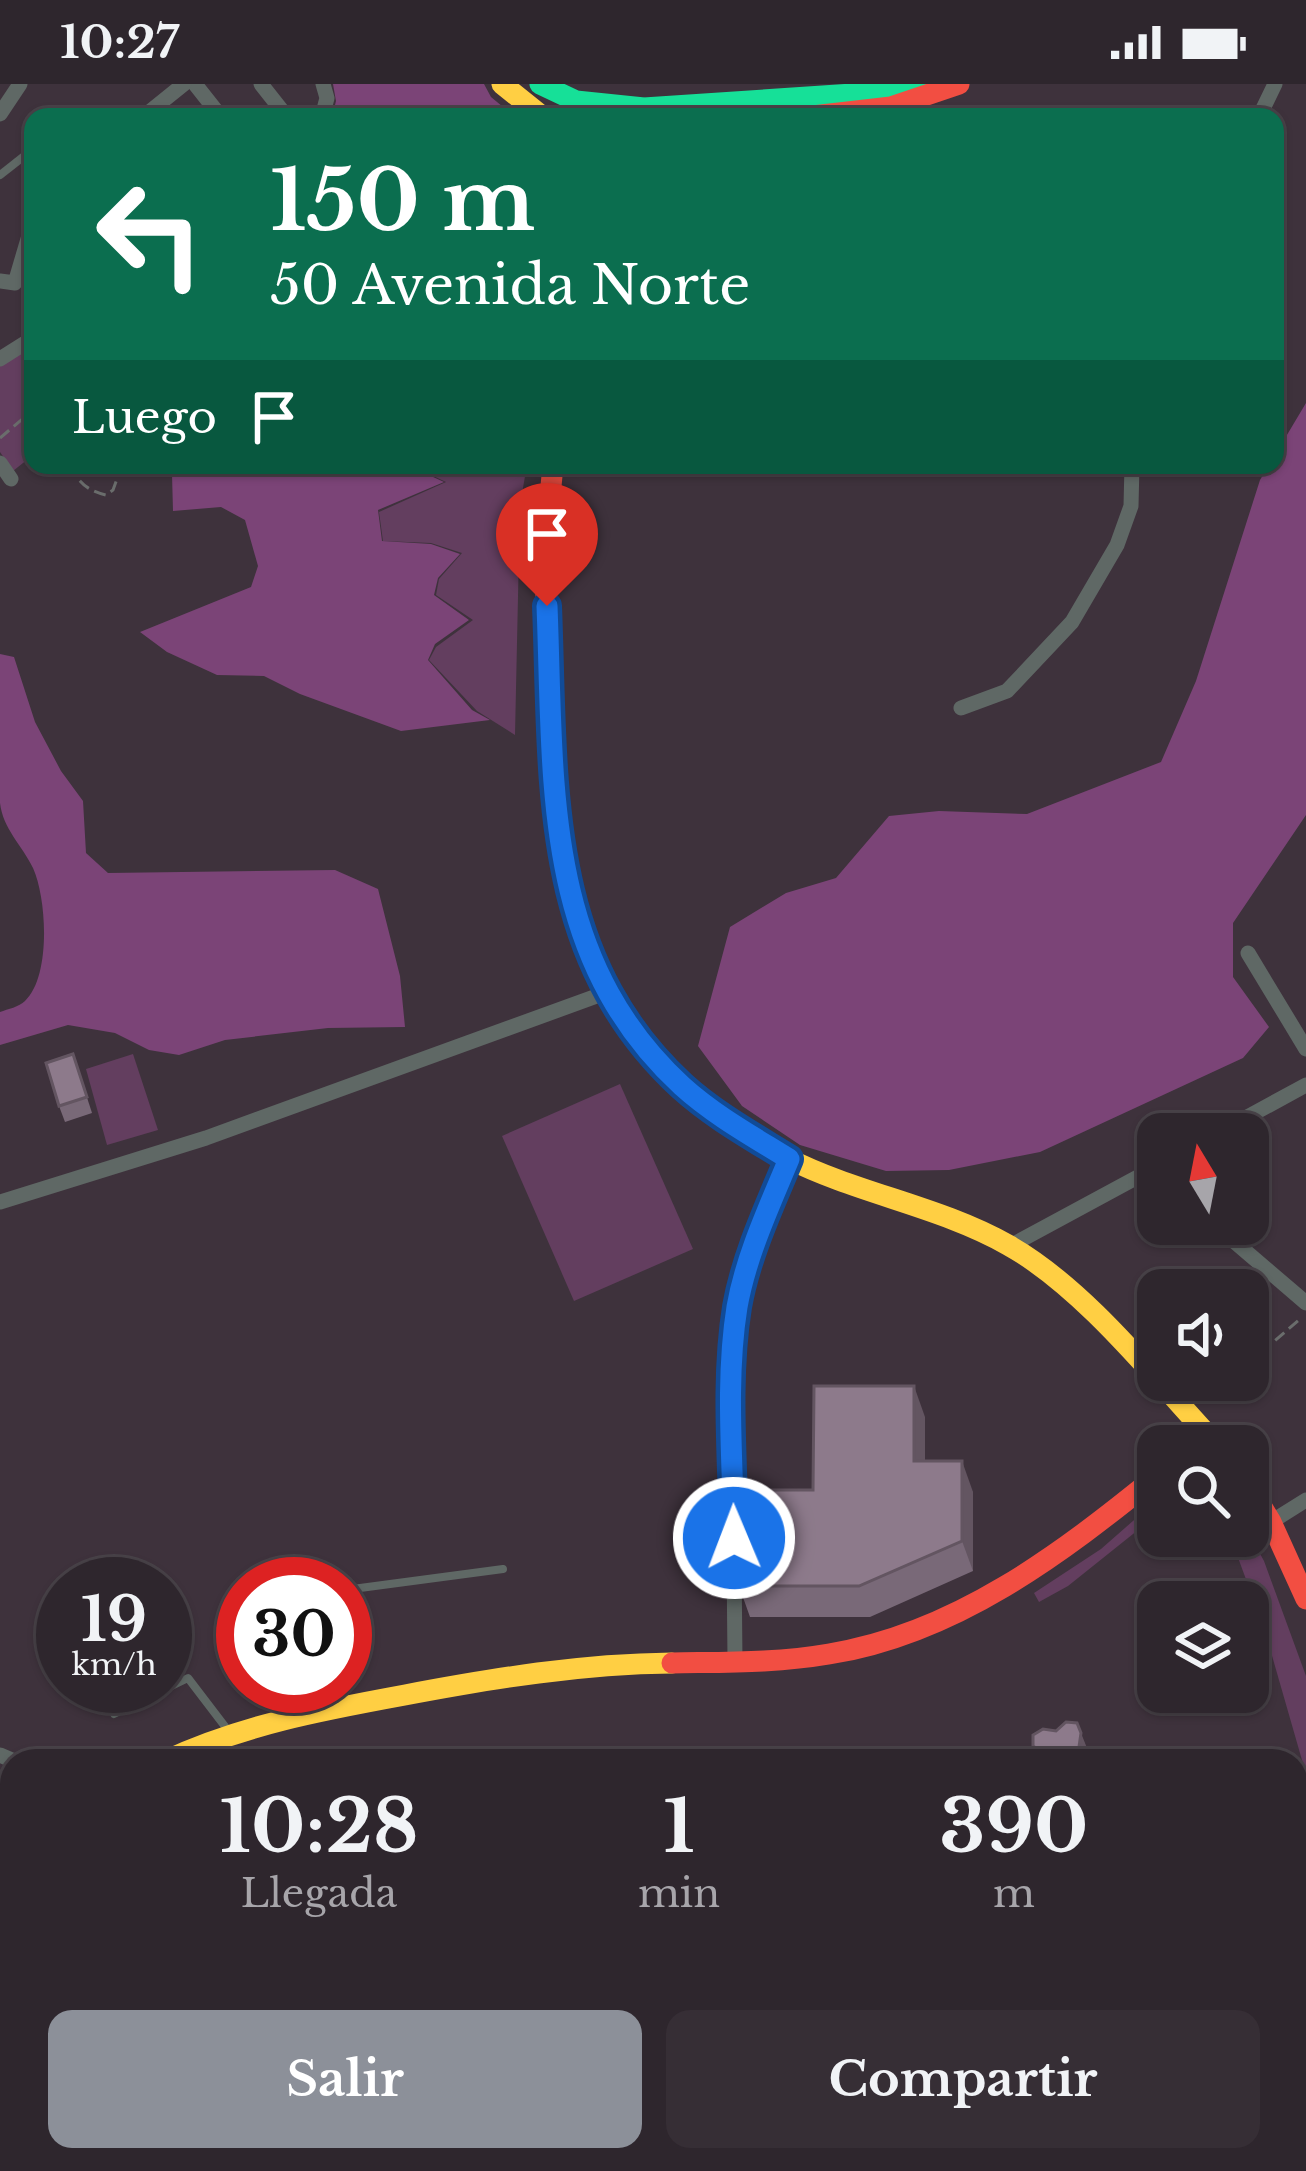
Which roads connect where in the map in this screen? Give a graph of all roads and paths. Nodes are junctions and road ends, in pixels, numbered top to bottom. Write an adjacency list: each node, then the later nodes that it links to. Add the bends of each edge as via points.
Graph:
1 (20, 84): 16 (street)
2 (184, 84): 9 (street)
3 (195, 84): 10 (street)
4 (261, 84): 11 (street)
5 (502, 84): 12 (main road)
6 (540, 84): 13 (main road, via 576,101)
7 (918, 84): 14 (main road)
8 (959, 84): 15 (main road)
9 (158, 108)
10 (214, 108)
11 (280, 108)
12 (532, 108)
13 (626, 108)
14 (700, 108)
15 (882, 108)
16 (0, 114)
17 (22, 157): 18 (lane)
18 (0, 175)
19 (24, 244): 20 (street)
20 (8, 282)
21 (24, 418): 22 (path)
22 (0, 438)
23 (0, 463): 28 (street)
24 (76, 474): 25 (path, via 91,492 106,495)
25 (119, 474)
26 (552, 474): 31 (main road, via 544,560 559,833 579,932)
27 (1132, 474): 29 (street, via 1117,545 1072,622 1007,691)
28 (11, 479)
29 (961, 708)
30 (1248, 953): 32 (street)
31 (605, 993): 35 (main road, via 682,1087); 37 (street, via 206,1138)
32 (1306, 1049)
33 (1306, 1085): 34 (street)
34 (1255, 1113)
35 (789, 1159): 39 (main road); 50 (street, via 737,1307)
36 (1137, 1177): 39 (street)
37 (0, 1202)
38 (1238, 1245): 40 (street)
39 (1010, 1246): 43 (main road, via 1062,1282)
40 (1306, 1304)
41 (1306, 1314): 42 (path)
42 (1269, 1346)
43 (1191, 1425)
44 (1137, 1492): 50 (main road, via 1064,1550 966,1607 866,1646)
45 (1306, 1500): 46 (street)
46 (1270, 1522): 49 (main road)
47 (503, 1569): 48 (lane)
48 (372, 1586)
49 (1306, 1599)
50 (735, 1660): 51 (main road, via 559,1668)
51 (372, 1702)
52 (315, 1713): 54 (main road)
53 (114, 1714): 54 (lane, via 188,1678)
54 (231, 1735): 55 (main road)
55 (195, 1749)

